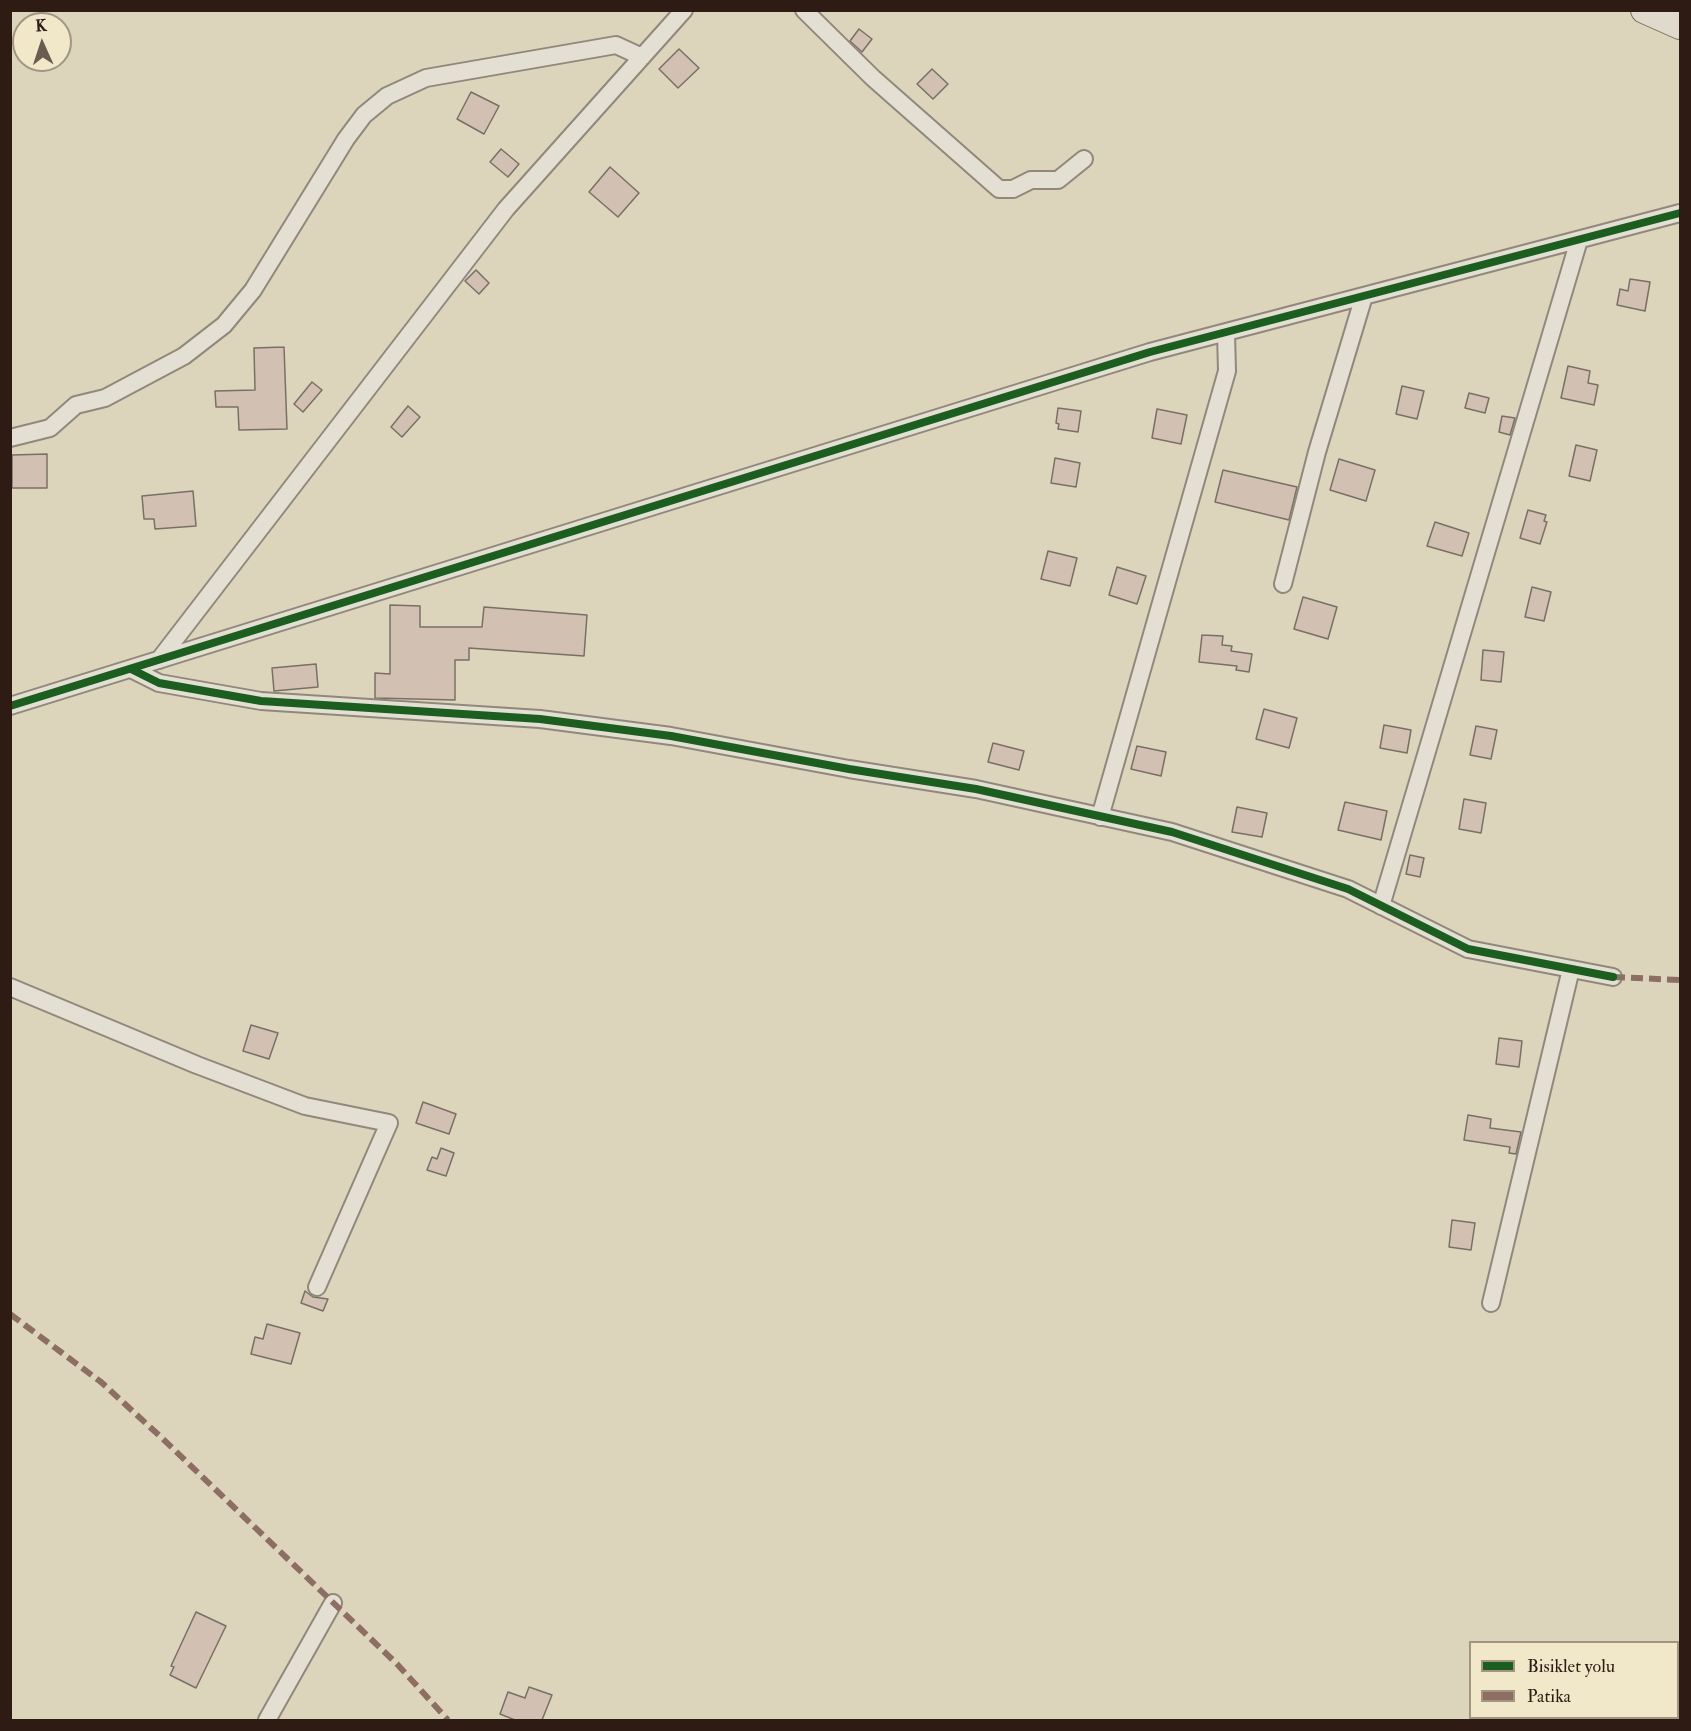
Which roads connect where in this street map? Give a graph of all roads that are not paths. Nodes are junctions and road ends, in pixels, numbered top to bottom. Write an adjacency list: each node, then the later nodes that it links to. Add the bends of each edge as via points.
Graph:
1 (684, 10): 5 (street)
2 (804, 10): 6 (street, via 873,78 999,189 1013,189 1031,180 1058,180)
3 (1644, 10): 4 (highway)
4 (1680, 26)
5 (642, 57): 11 (street, via 616,45 426,78 387,96 364,115 346,139 252,291 224,325 184,356 105,398 76,405 50,428); 13 (street, via 506,209)
6 (1084, 159)
7 (1680, 213): 8 (street)
8 (1579, 240): 9 (street); 17 (street)
9 (1364, 296): 10 (street); 12 (street)
10 (1226, 333): 13 (street, via 1150,352); 16 (street, via 1227,371)
11 (10, 438)
12 (1282, 584)
13 (159, 660): 14 (street)
14 (131, 669): 15 (street); 16 (street, via 159,683 261,700 540,719 671,736 976,789)
15 (10, 706)
16 (1100, 817): 17 (street, via 1172,832 1348,889)
17 (1381, 906): 18 (street, via 1468,949)
18 (1571, 969): 19 (street); 22 (street)
19 (1613, 977)
20 (10, 987): 21 (street, via 305,1106 389,1123)
21 (317, 1287)
22 (1491, 1303)
23 (333, 1604): 24 (street)
24 (267, 1720)

